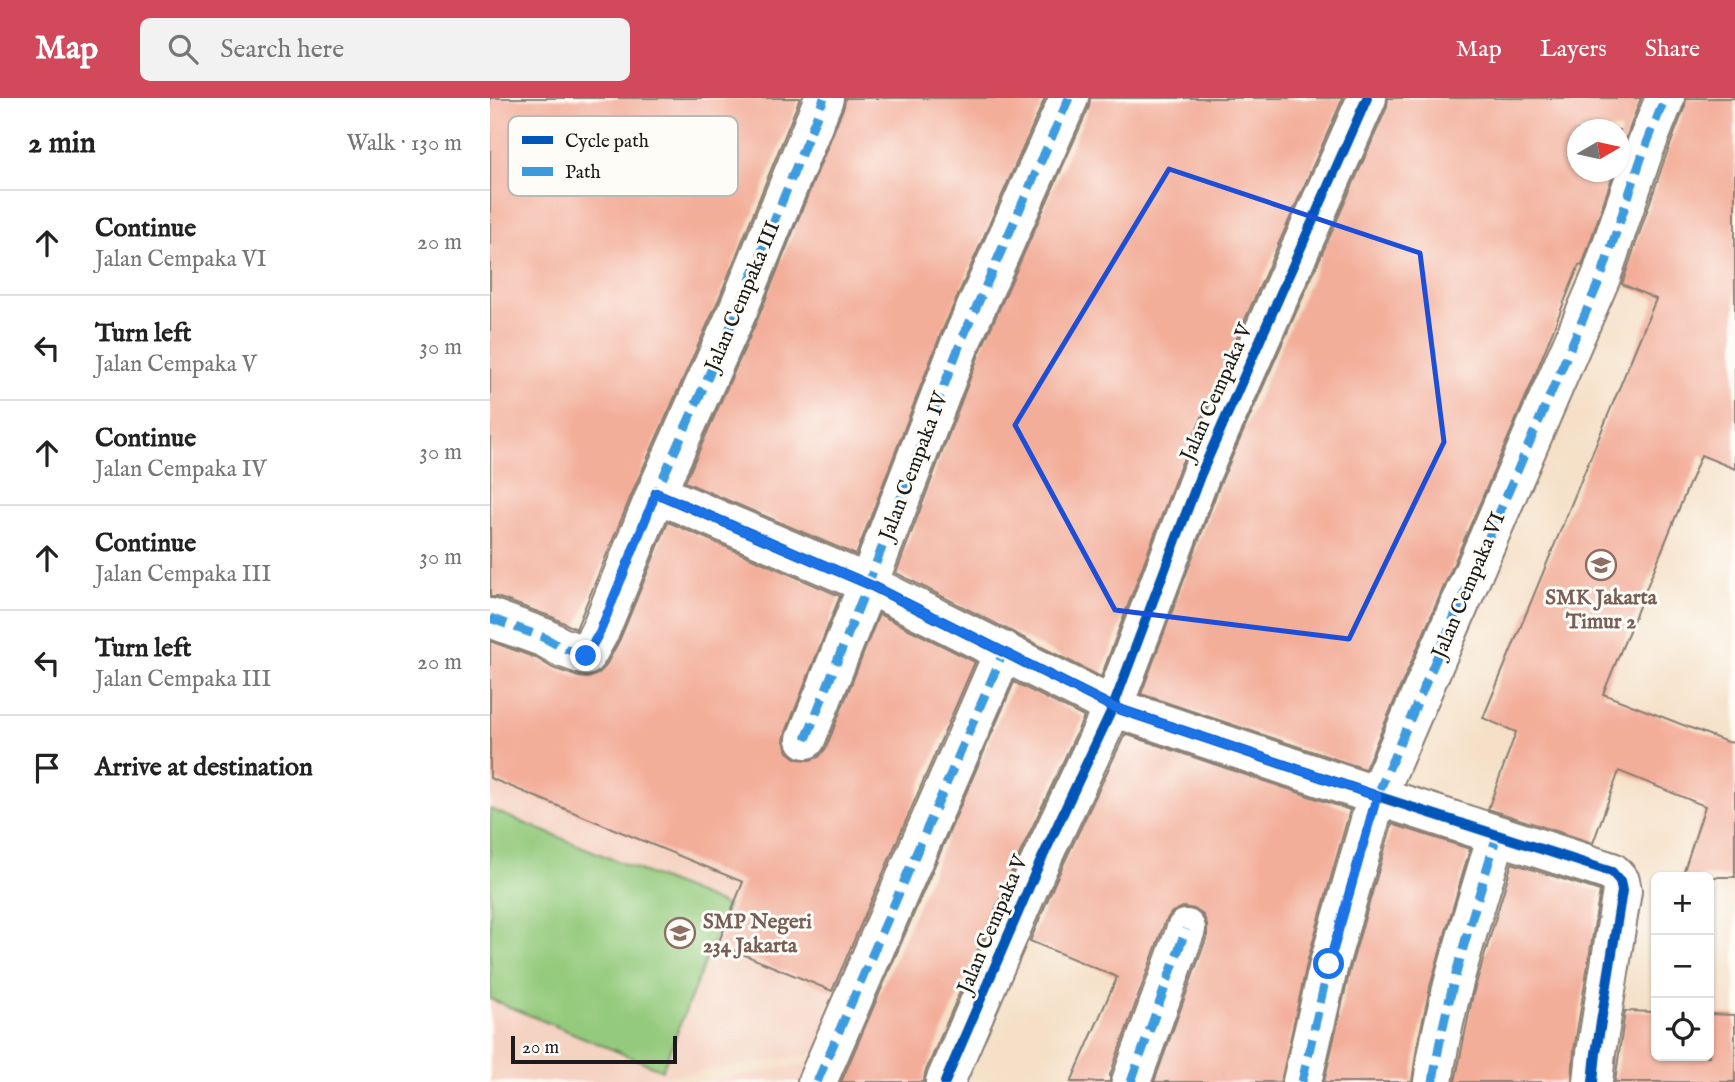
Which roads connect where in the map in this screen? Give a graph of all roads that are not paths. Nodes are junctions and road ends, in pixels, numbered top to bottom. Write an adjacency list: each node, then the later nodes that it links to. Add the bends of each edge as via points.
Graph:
1 (824, 98): 5 (street, Jalan Cempaka III)
2 (1069, 98): 6 (street, Jalan Cempaka IV, via 960,344)
3 (1367, 98): 9 (street, Jalan Cempaka V, via 1200,476)
4 (1665, 98): 11 (street, Jalan Cempaka VI, via 1601,277)
5 (656, 493): 6 (street); 7 (street, Jalan Cempaka III, via 586,656)
6 (868, 584): 8 (street); 10 (street, Jalan Cempaka IV)
7 (490, 618)
8 (1004, 651): 9 (street); 14 (street)
9 (1113, 707): 11 (street); 15 (street, Jalan Cempaka V, via 1036,871)
10 (806, 739)
11 (1377, 796): 12 (street); 17 (street, Jalan Cempaka VI, via 1329,964)
12 (1497, 835): 18 (street, via 1456,974); 19 (street, via 1612,873 1620,881)
13 (1186, 929): 16 (street)
14 (817, 1082)
15 (946, 1082)
16 (1131, 1082)
17 (1302, 1082)
18 (1433, 1082)
19 (1592, 1082)

